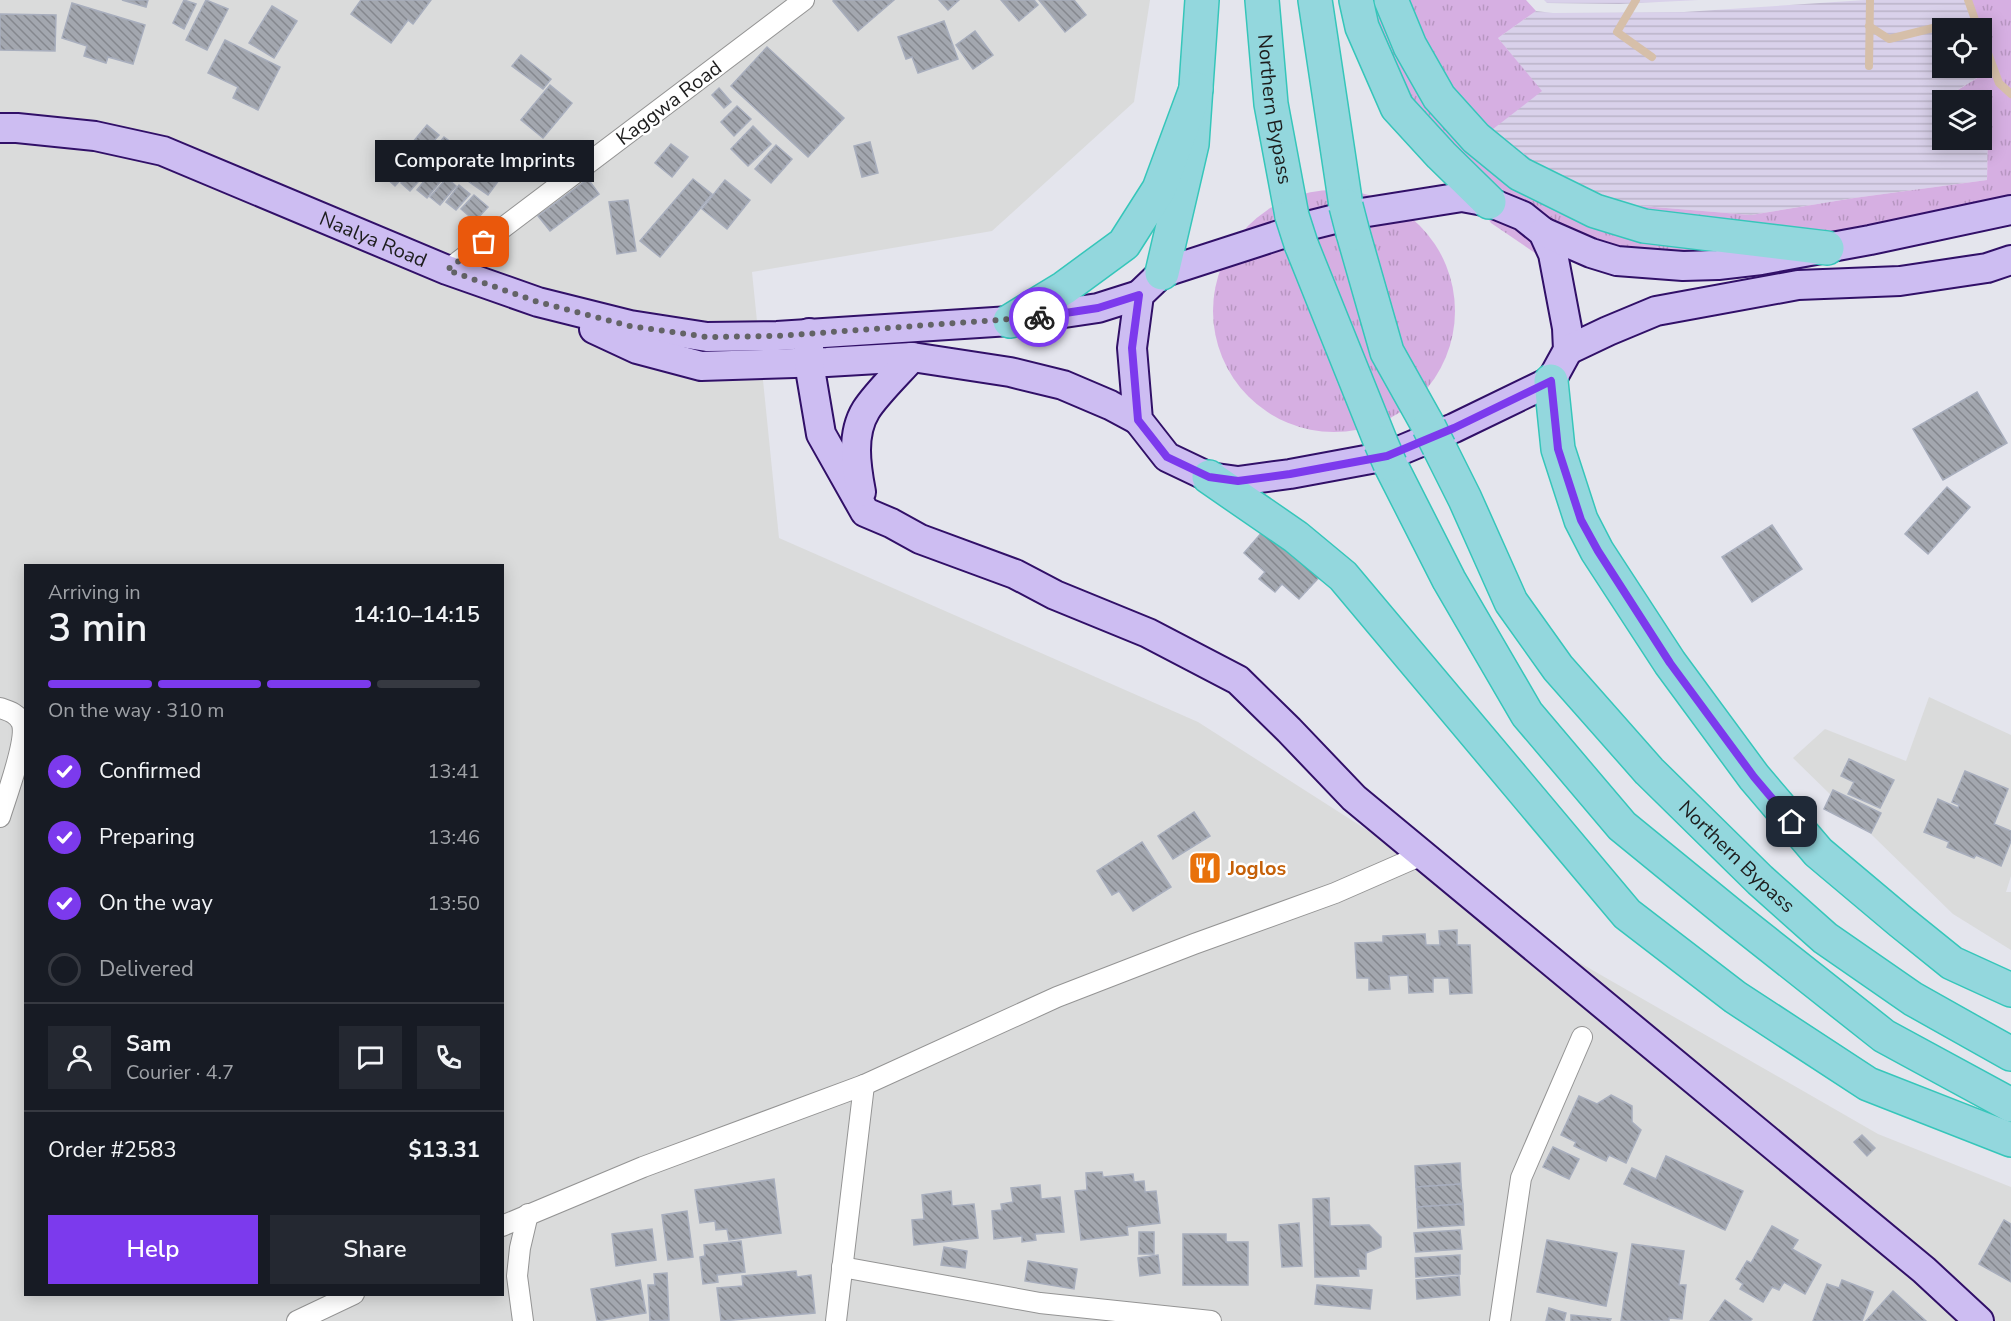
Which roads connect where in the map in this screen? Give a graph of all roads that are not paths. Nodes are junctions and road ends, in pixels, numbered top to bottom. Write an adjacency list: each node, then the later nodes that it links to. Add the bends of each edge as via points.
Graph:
1 (804, 0): 14 (street, Kaggwa Road)
2 (1202, 0): 7 (highway)
3 (1262, 0): 35 (highway, Northern Bypass, via 1271,104 1296,230 1386,454 1449,580 1527,714 1622,826 1731,915 1884,1036)
4 (1315, 0): 33 (highway, Northern Bypass, via 1350,219 1387,352 1465,499 1511,602 1558,668 1641,762 1825,938 1913,999)
5 (1356, 0): 9 (highway, via 1362,27 1397,107)
6 (1391, 0): 12 (highway, via 1410,46 1439,97 1476,138 1520,174 1595,211 1644,226)
7 (1196, 89): 15 (highway, via 1192,144); 17 (highway, via 1159,189 1124,244)
8 (0, 128): 14 (main road, Naalya Road, via 95,136 163,151)
9 (1489, 202): 11 (main road, Naalya Road, via 1523,216); 15 (main road, Naalya Road, via 1462,197 1354,214 1307,226)
10 (2011, 210): 12 (main road, Naalya Road)
11 (1543, 232): 12 (main road, Naalya Road, via 1617,261 1683,266 1761,260); 19 (main road, via 1553,254)
12 (1827, 248)
13 (2011, 260): 19 (main road, via 1987,268 1900,280 1798,285 1656,311)
14 (447, 270): 16 (main road, Naalya Road)
15 (1150, 284): 17 (main road, Naalya Road, via 1098,308); 23 (main road, via 1132,348)
16 (538, 302): 18 (main road, Naalya Road, via 630,326 707,337); 21 (main road, via 637,349 702,366)
17 (1010, 321): 18 (main road, Naalya Road)
18 (809, 333): 21 (main road)
19 (1568, 350): 22 (main road)
20 (912, 357): 21 (main road); 23 (main road, via 1010,372 1063,385); 25 (main road, via 865,411 858,434 855,465)
21 (809, 363): 25 (main road, via 821,434)
22 (1551, 381): 24 (main road, via 1387,456 1238,481); 29 (highway, via 1558,449 1581,520 1663,654 1754,777 1818,852)
23 (1138, 420): 24 (main road, via 1167,457)
24 (1209, 477): 36 (highway, via 1296,537 1343,576 1627,914 1735,998 1868,1084)
25 (865, 512): 28 (main road, via 920,539 1015,574 1148,633 1238,680 1354,798)
26 (0, 708): 27 (street, via 13,712 22,723 23,739)
27 (0, 817)
28 (1422, 855): 34 (street, via 1335,893 1058,997); 47 (main road, via 1915,1262)
29 (1900, 921): 30 (street); 31 (highway, via 1952,963)
30 (2011, 983)
31 (2011, 990)
32 (1582, 1037): 46 (street, via 1521,1178)
33 (2011, 1054)
34 (864, 1085): 37 (street); 39 (street)
35 (2011, 1105)
36 (2011, 1140)
37 (528, 1214): 38 (street); 43 (street, via 517,1276)
38 (504, 1225)
39 (842, 1267): 41 (street, via 1040,1303); 44 (street)
40 (350, 1296): 42 (street)
41 (1168, 1319): 45 (street)
42 (297, 1321)
43 (523, 1321)
44 (836, 1321)
45 (1211, 1321)
46 (1500, 1321)
47 (1979, 1321)

